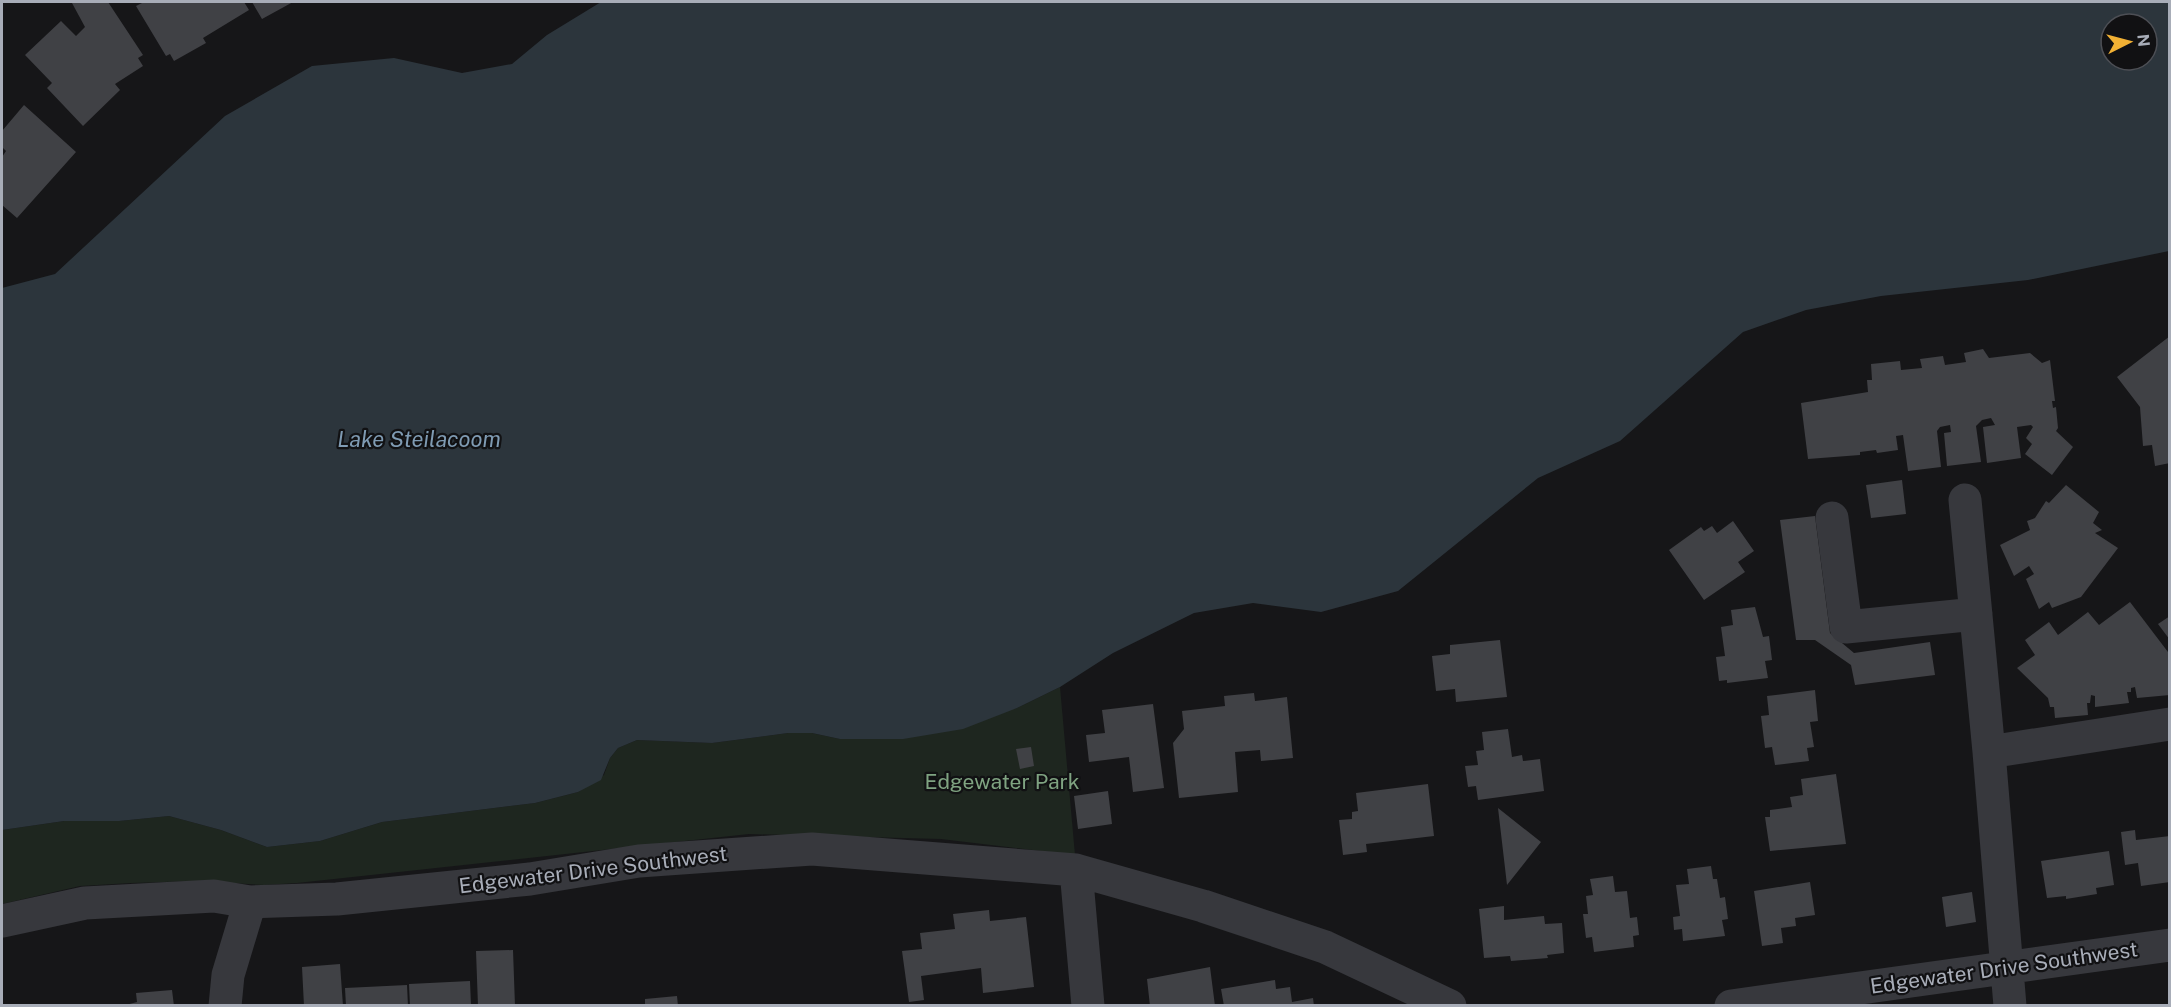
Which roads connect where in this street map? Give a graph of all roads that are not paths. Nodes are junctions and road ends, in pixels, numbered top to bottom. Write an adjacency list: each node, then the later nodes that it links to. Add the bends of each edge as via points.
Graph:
1 (1965, 500): 3 (street)
2 (1832, 518): 3 (street, via 1845,627)
3 (1976, 614): 5 (street)
4 (2169, 724): 5 (street)
5 (1989, 752): 10 (street)
6 (1076, 870): 7 (street, Edgewater Drive Southwest, via 812,849 639,861 530,879 337,899); 12 (street); 13 (street, Edgewater Drive Southwest, via 1203,906 1325,948)
7 (250, 902): 8 (street, Edgewater Drive Southwest, via 214,896 85,903); 11 (street, via 228,975)
8 (2, 921)
9 (2169, 945): 10 (street, Edgewater Drive Southwest)
10 (2006, 967): 14 (street, Edgewater Drive Southwest); 15 (street)
11 (225, 1005)
12 (1088, 1005)
13 (1450, 1005)
14 (1742, 1005)
15 (2010, 1005)

